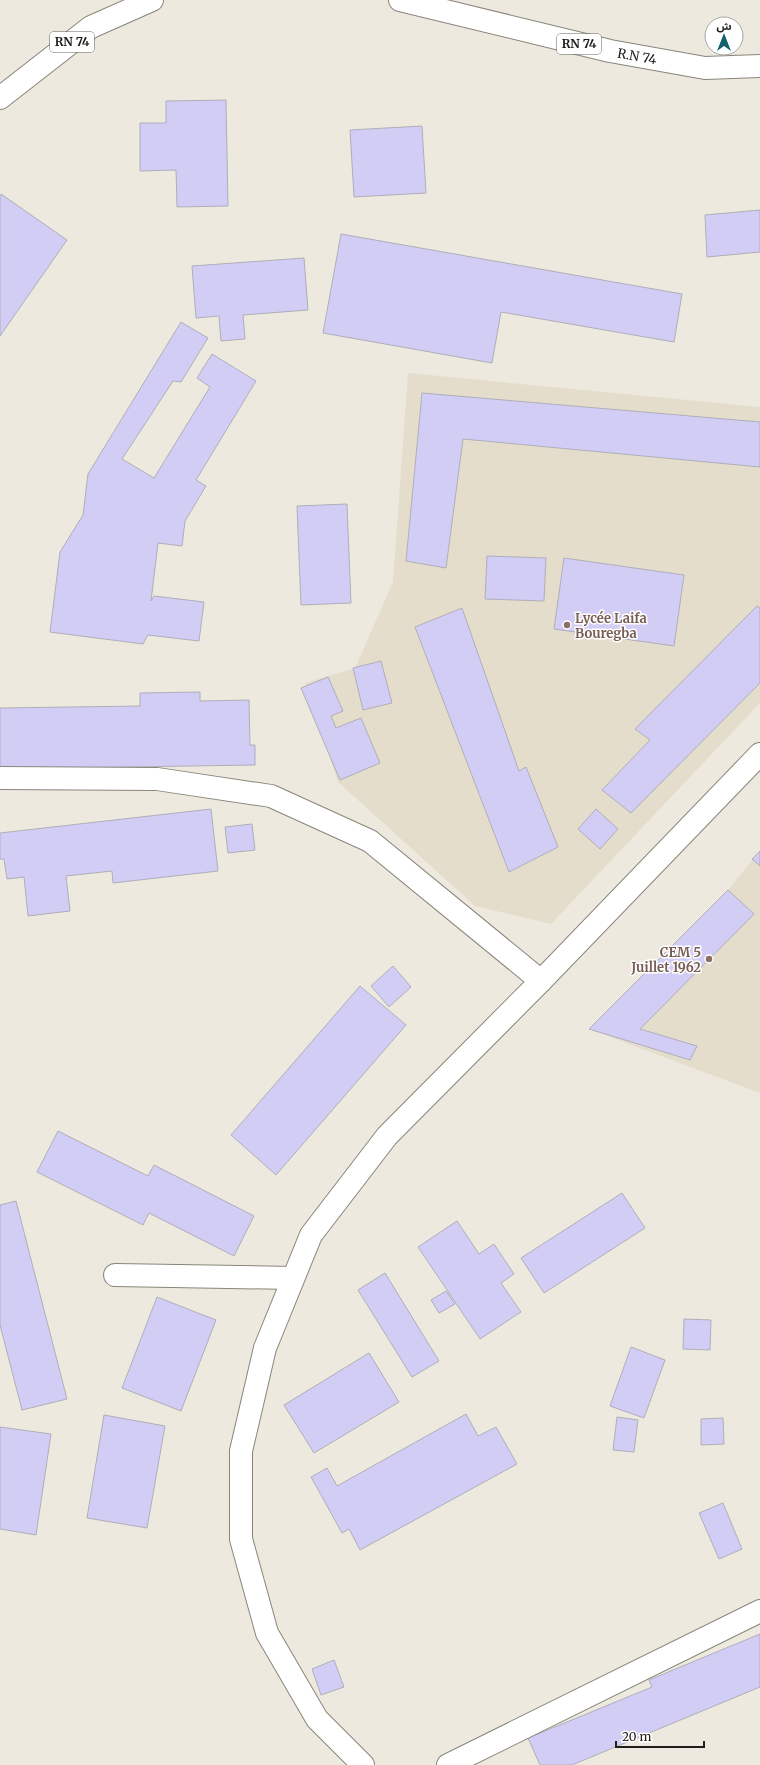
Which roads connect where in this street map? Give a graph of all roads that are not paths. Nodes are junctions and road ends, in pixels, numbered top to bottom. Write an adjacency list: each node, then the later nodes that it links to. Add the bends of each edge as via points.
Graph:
1 (152, 0): 4 (street, RN 74, via 91,27)
2 (400, 0): 3 (street, R.N 74 / RN 74, via 610,51 705,68)
3 (760, 66)
4 (0, 98)
5 (760, 754): 7 (street)
6 (0, 778): 7 (street, via 157,779 271,796 370,840)
7 (541, 981): 9 (street, via 387,1136 311,1235)
8 (115, 1275): 9 (street)
9 (293, 1278): 11 (street, via 264,1348 241,1451 241,1539 267,1633 317,1719)
10 (760, 1611): 12 (street)
11 (363, 1765)
12 (448, 1765)

